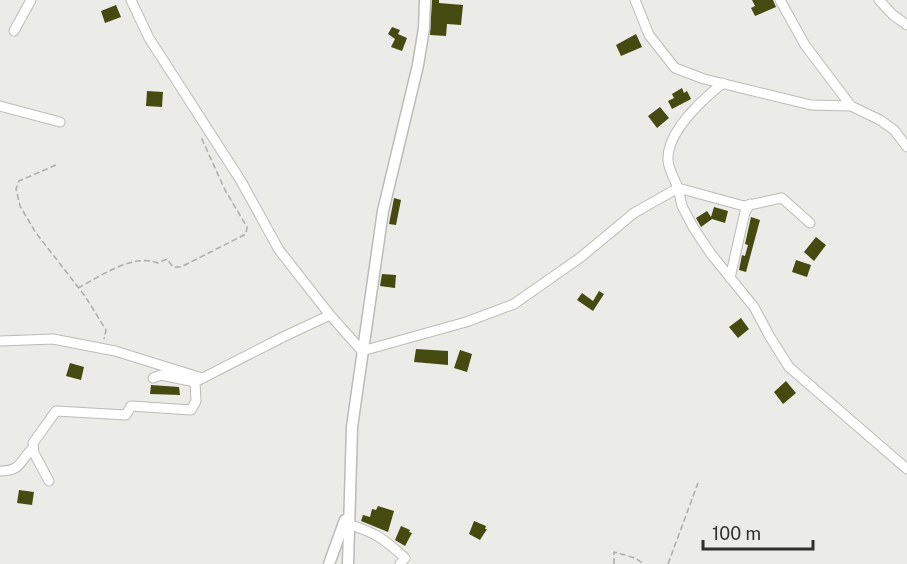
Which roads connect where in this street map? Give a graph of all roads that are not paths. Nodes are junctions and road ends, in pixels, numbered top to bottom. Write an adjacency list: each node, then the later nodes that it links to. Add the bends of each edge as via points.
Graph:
1 (31, 0): 8 (street)
2 (131, 0): 20 (street, via 149,38 241,181 279,250)
3 (425, 0): 22 (street, via 418,65 383,211)
4 (635, 0): 9 (street, via 649,35 675,68)
5 (780, 0): 11 (street, via 805,45)
6 (879, 0): 7 (street)
7 (907, 25)
8 (14, 31)
9 (723, 83): 11 (street, via 811,105); 16 (street, via 700,101 674,136 668,161)
10 (0, 106): 12 (street)
11 (851, 106): 14 (street)
12 (60, 122)
13 (907, 128): 14 (street)
14 (894, 130): 15 (street)
15 (907, 147)
16 (678, 188): 17 (street, via 744,206); 19 (street, via 693,226); 22 (street, via 634,213 581,257 514,304 466,322)
17 (750, 204): 18 (street, via 782,198); 19 (street)
18 (810, 223)
19 (730, 278): 26 (street, via 754,307 789,367)
20 (330, 315): 22 (street); 24 (street)
21 (0, 341): 24 (street, via 53,339 101,348)
22 (362, 351): 29 (street, via 352,427)
23 (153, 378): 24 (street, via 161,375)
24 (199, 380): 25 (street, via 191,410 130,406 126,415 56,411)
25 (33, 448): 27 (street, via 19,467); 28 (street)
26 (907, 469)
27 (0, 471)
28 (49, 481)
29 (350, 505): 30 (street); 31 (street)
30 (348, 524): 32 (street); 33 (street, via 384,538 405,558)
31 (329, 564)
32 (348, 564)
33 (400, 564)

